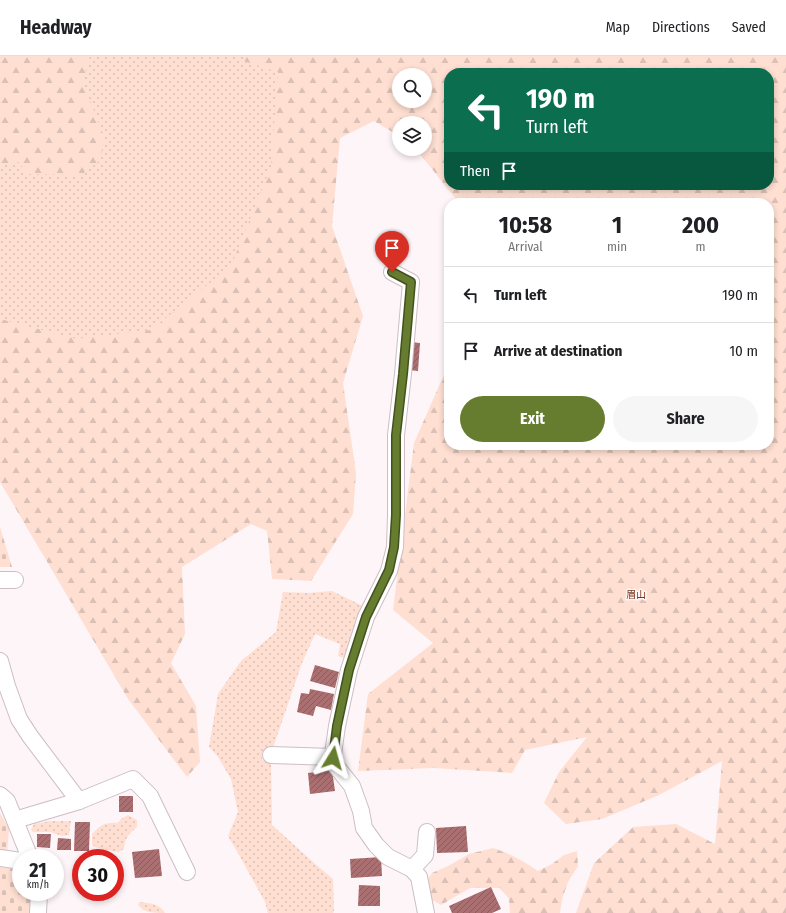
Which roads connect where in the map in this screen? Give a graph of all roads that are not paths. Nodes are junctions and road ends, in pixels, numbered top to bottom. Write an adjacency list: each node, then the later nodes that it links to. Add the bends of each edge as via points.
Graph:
1 (392, 272): 4 (street, via 411,282 396,435 394,547 389,570 366,617 349,670)
2 (0, 661): 6 (street, via 19,719)
3 (271, 755): 4 (street)
4 (333, 758): 12 (street, via 332,761 352,786 364,828 376,845 388,857)
5 (0, 795): 7 (street, via 7,801)
6 (80, 802): 7 (street); 13 (street, via 133,779 150,796)
7 (15, 820): 9 (street)
8 (427, 832): 12 (street, via 426,855)
9 (26, 849)
10 (0, 858): 11 (street)
11 (12, 860)
12 (412, 869): 16 (street, via 419,878)
13 (187, 872)
14 (38, 901): 15 (street)
15 (38, 913)
16 (426, 913)

